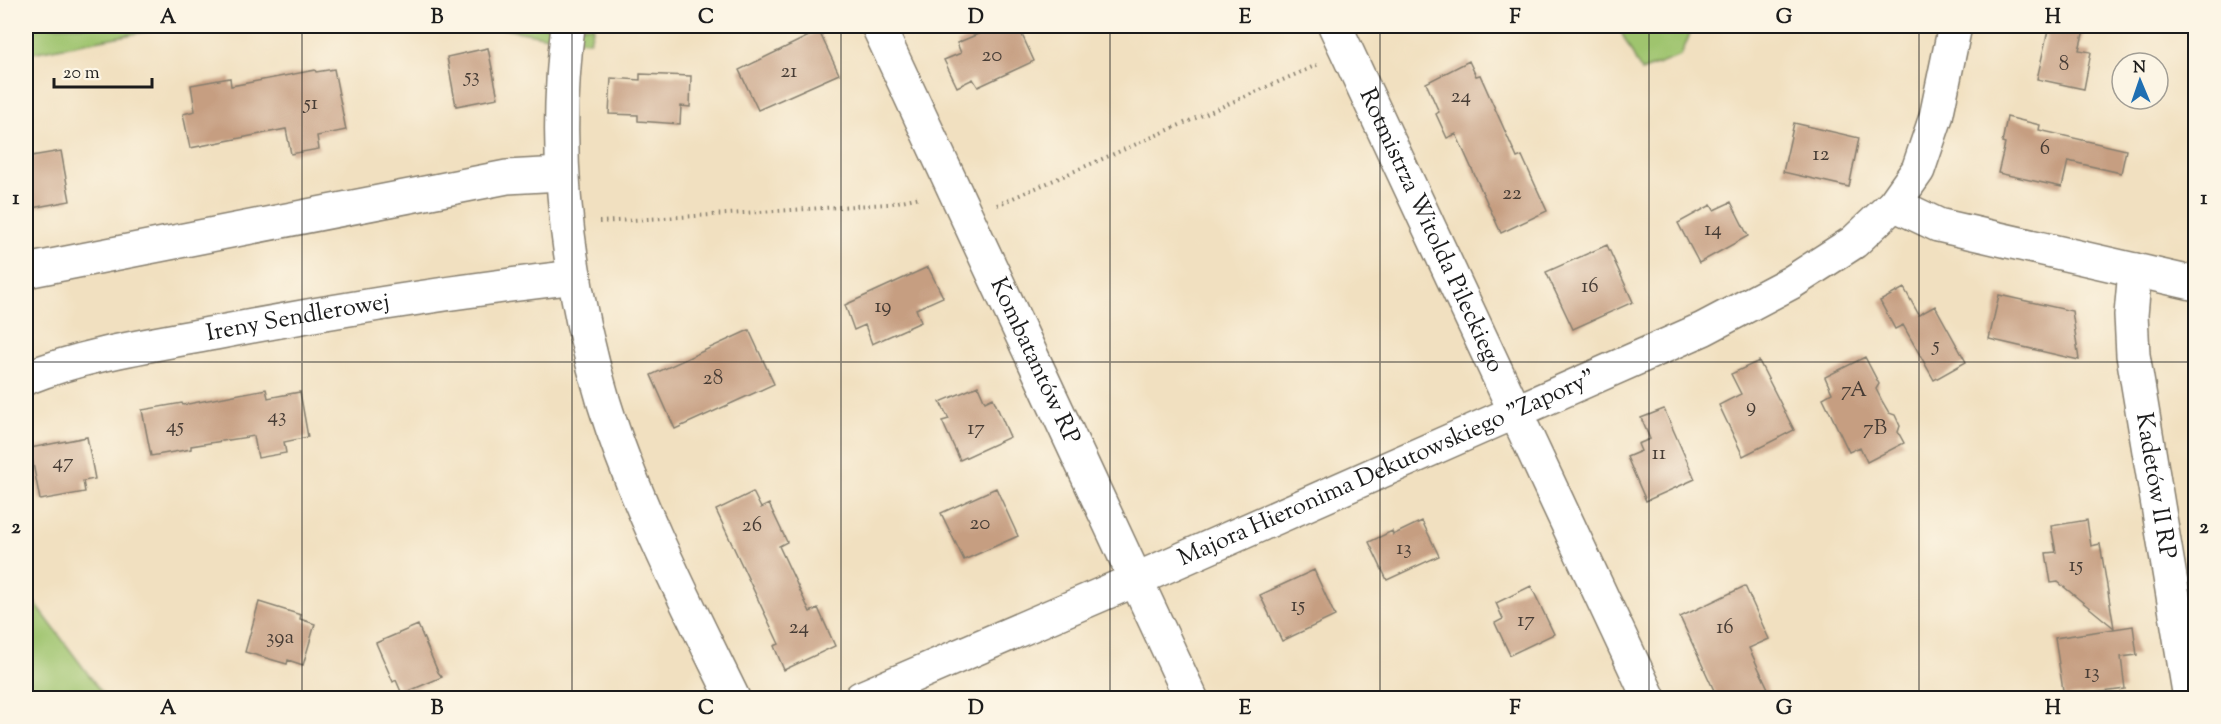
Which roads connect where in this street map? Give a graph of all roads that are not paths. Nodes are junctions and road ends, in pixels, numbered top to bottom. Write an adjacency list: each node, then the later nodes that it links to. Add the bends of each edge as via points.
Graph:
1 (568, 26): 5 (street, via 560,122)
2 (878, 26): 13 (street, Kombatantów RP)
3 (1955, 26): 6 (street, Majora Hieronima Dekutowskiego "Zapory", via 1936,117 1918,170)
4 (1341, 39): 12 (street, Rotmistrza Witolda Pileckiego)
5 (561, 174): 8 (street, via 507,177); 9 (street)
6 (1894, 204): 7 (street, via 1938,225); 12 (street, Majora Hieronima Dekutowskiego "Zapory", via 1854,242 1792,282 1703,329)
7 (2135, 270): 10 (street); 18 (street, Kadetów II RP, via 2133,355)
8 (26, 271)
9 (575, 277): 11 (street, Ireny Sendlerowej, via 314,314 99,355); 14 (street, via 604,403 666,557)
10 (2196, 284)
11 (26, 378)
12 (1515, 412): 13 (street, Majora Hieronima Dekutowskiego "Zapory"); 17 (street, Rotmistrza Witolda Pileckiego)
13 (1136, 580): 15 (street, Majora Hieronima Dekutowskiego "Zapory"); 16 (street, Kombatantów RP)
14 (732, 699)
15 (861, 699)
16 (1191, 699)
17 (1649, 699)
18 (2190, 699)

